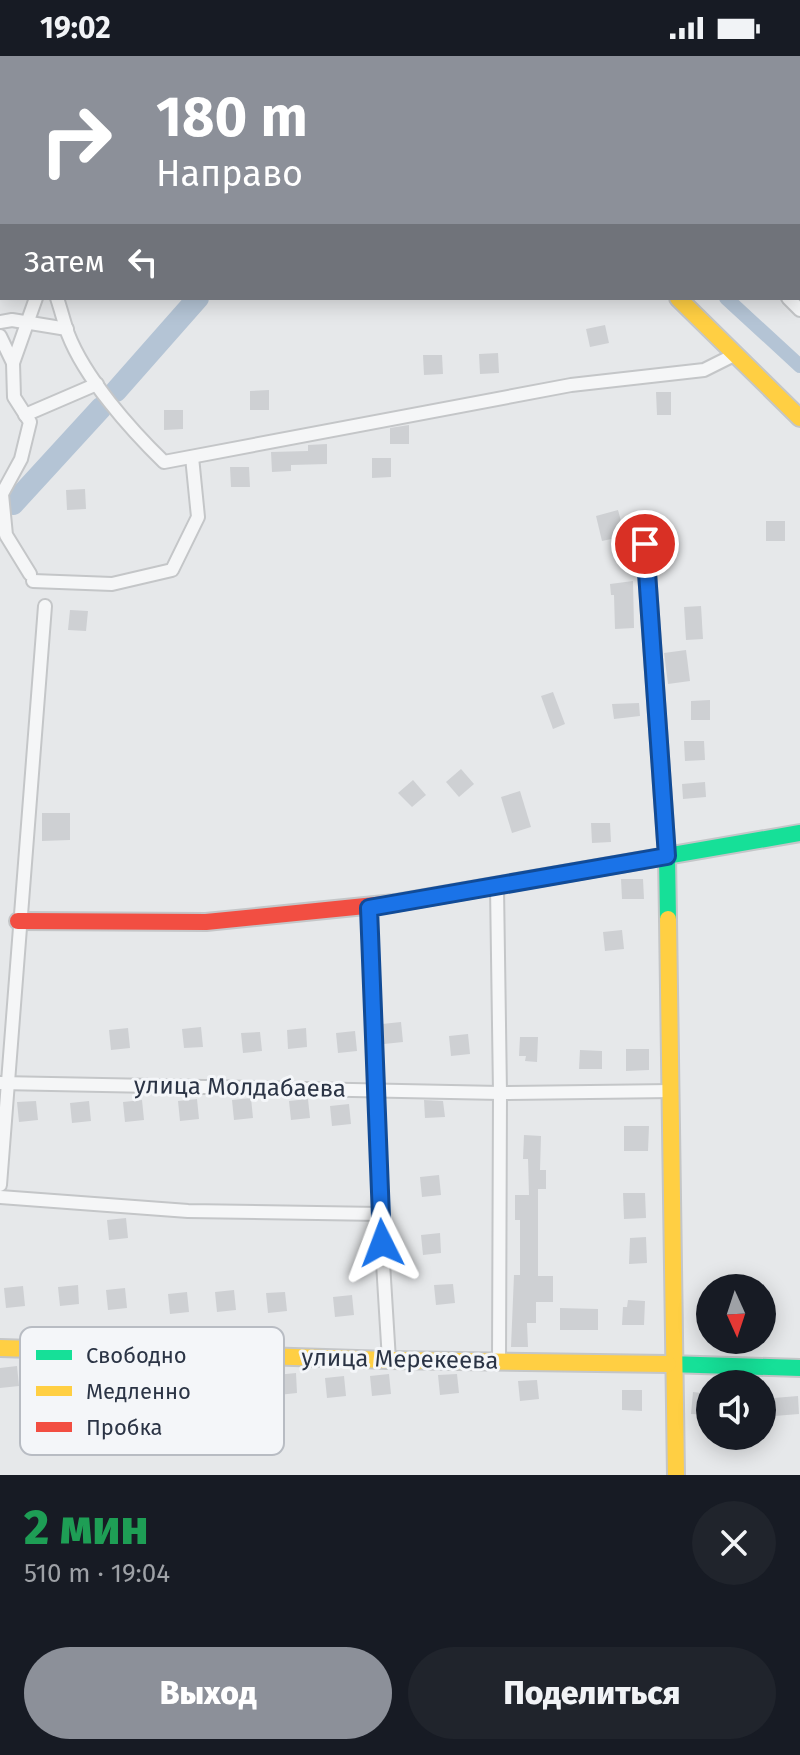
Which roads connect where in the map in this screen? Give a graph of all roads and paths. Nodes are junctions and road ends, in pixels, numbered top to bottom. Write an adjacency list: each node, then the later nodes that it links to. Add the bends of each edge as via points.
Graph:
1 (35, 300): 5 (street)
2 (58, 300): 6 (street)
3 (680, 300): 8 (street)
4 (0, 322): 5 (street)
5 (29, 323): 6 (street); 9 (street)
6 (67, 329): 10 (street)
7 (0, 336): 9 (street)
8 (736, 354): 12 (street); 13 (street, via 704,370 571,385)
9 (13, 363): 11 (street, via 14,397)
10 (97, 384): 11 (street); 13 (street, via 164,462)
11 (25, 415): 13 (street, via 30,422 21,459 2,494 6,535 32,578 112,584 172,570 198,517)
12 (800, 418)
13 (192, 457)
14 (645, 544): 17 (street)
15 (45, 606): 20 (street)
16 (800, 833): 17 (street)
17 (667, 856): 18 (street); 23 (street)
18 (497, 887): 19 (street); 24 (street)
19 (369, 908): 20 (street, via 206,922); 22 (street)
20 (18, 921): 21 (street)
21 (4, 1083): 22 (street, улица Молдабаева); 25 (street)
22 (376, 1090): 24 (street, улица Молдабаева); 27 (street)
23 (672, 1091): 24 (street, улица Молдабаева); 33 (street)
24 (500, 1093): 32 (street)
25 (0, 1185)
26 (0, 1197): 27 (street, via 188,1211)
27 (380, 1214): 31 (street)
28 (0, 1348): 29 (street, улица Мерекеева)
29 (20, 1349)
30 (284, 1357): 31 (street, улица Мерекеева)
31 (389, 1360): 32 (street, улица Мерекеева)
32 (499, 1360): 33 (street, улица Мерекеева)
33 (676, 1364): 34 (street, улица Мерекеева); 35 (street)
34 (800, 1368)
35 (676, 1475)

